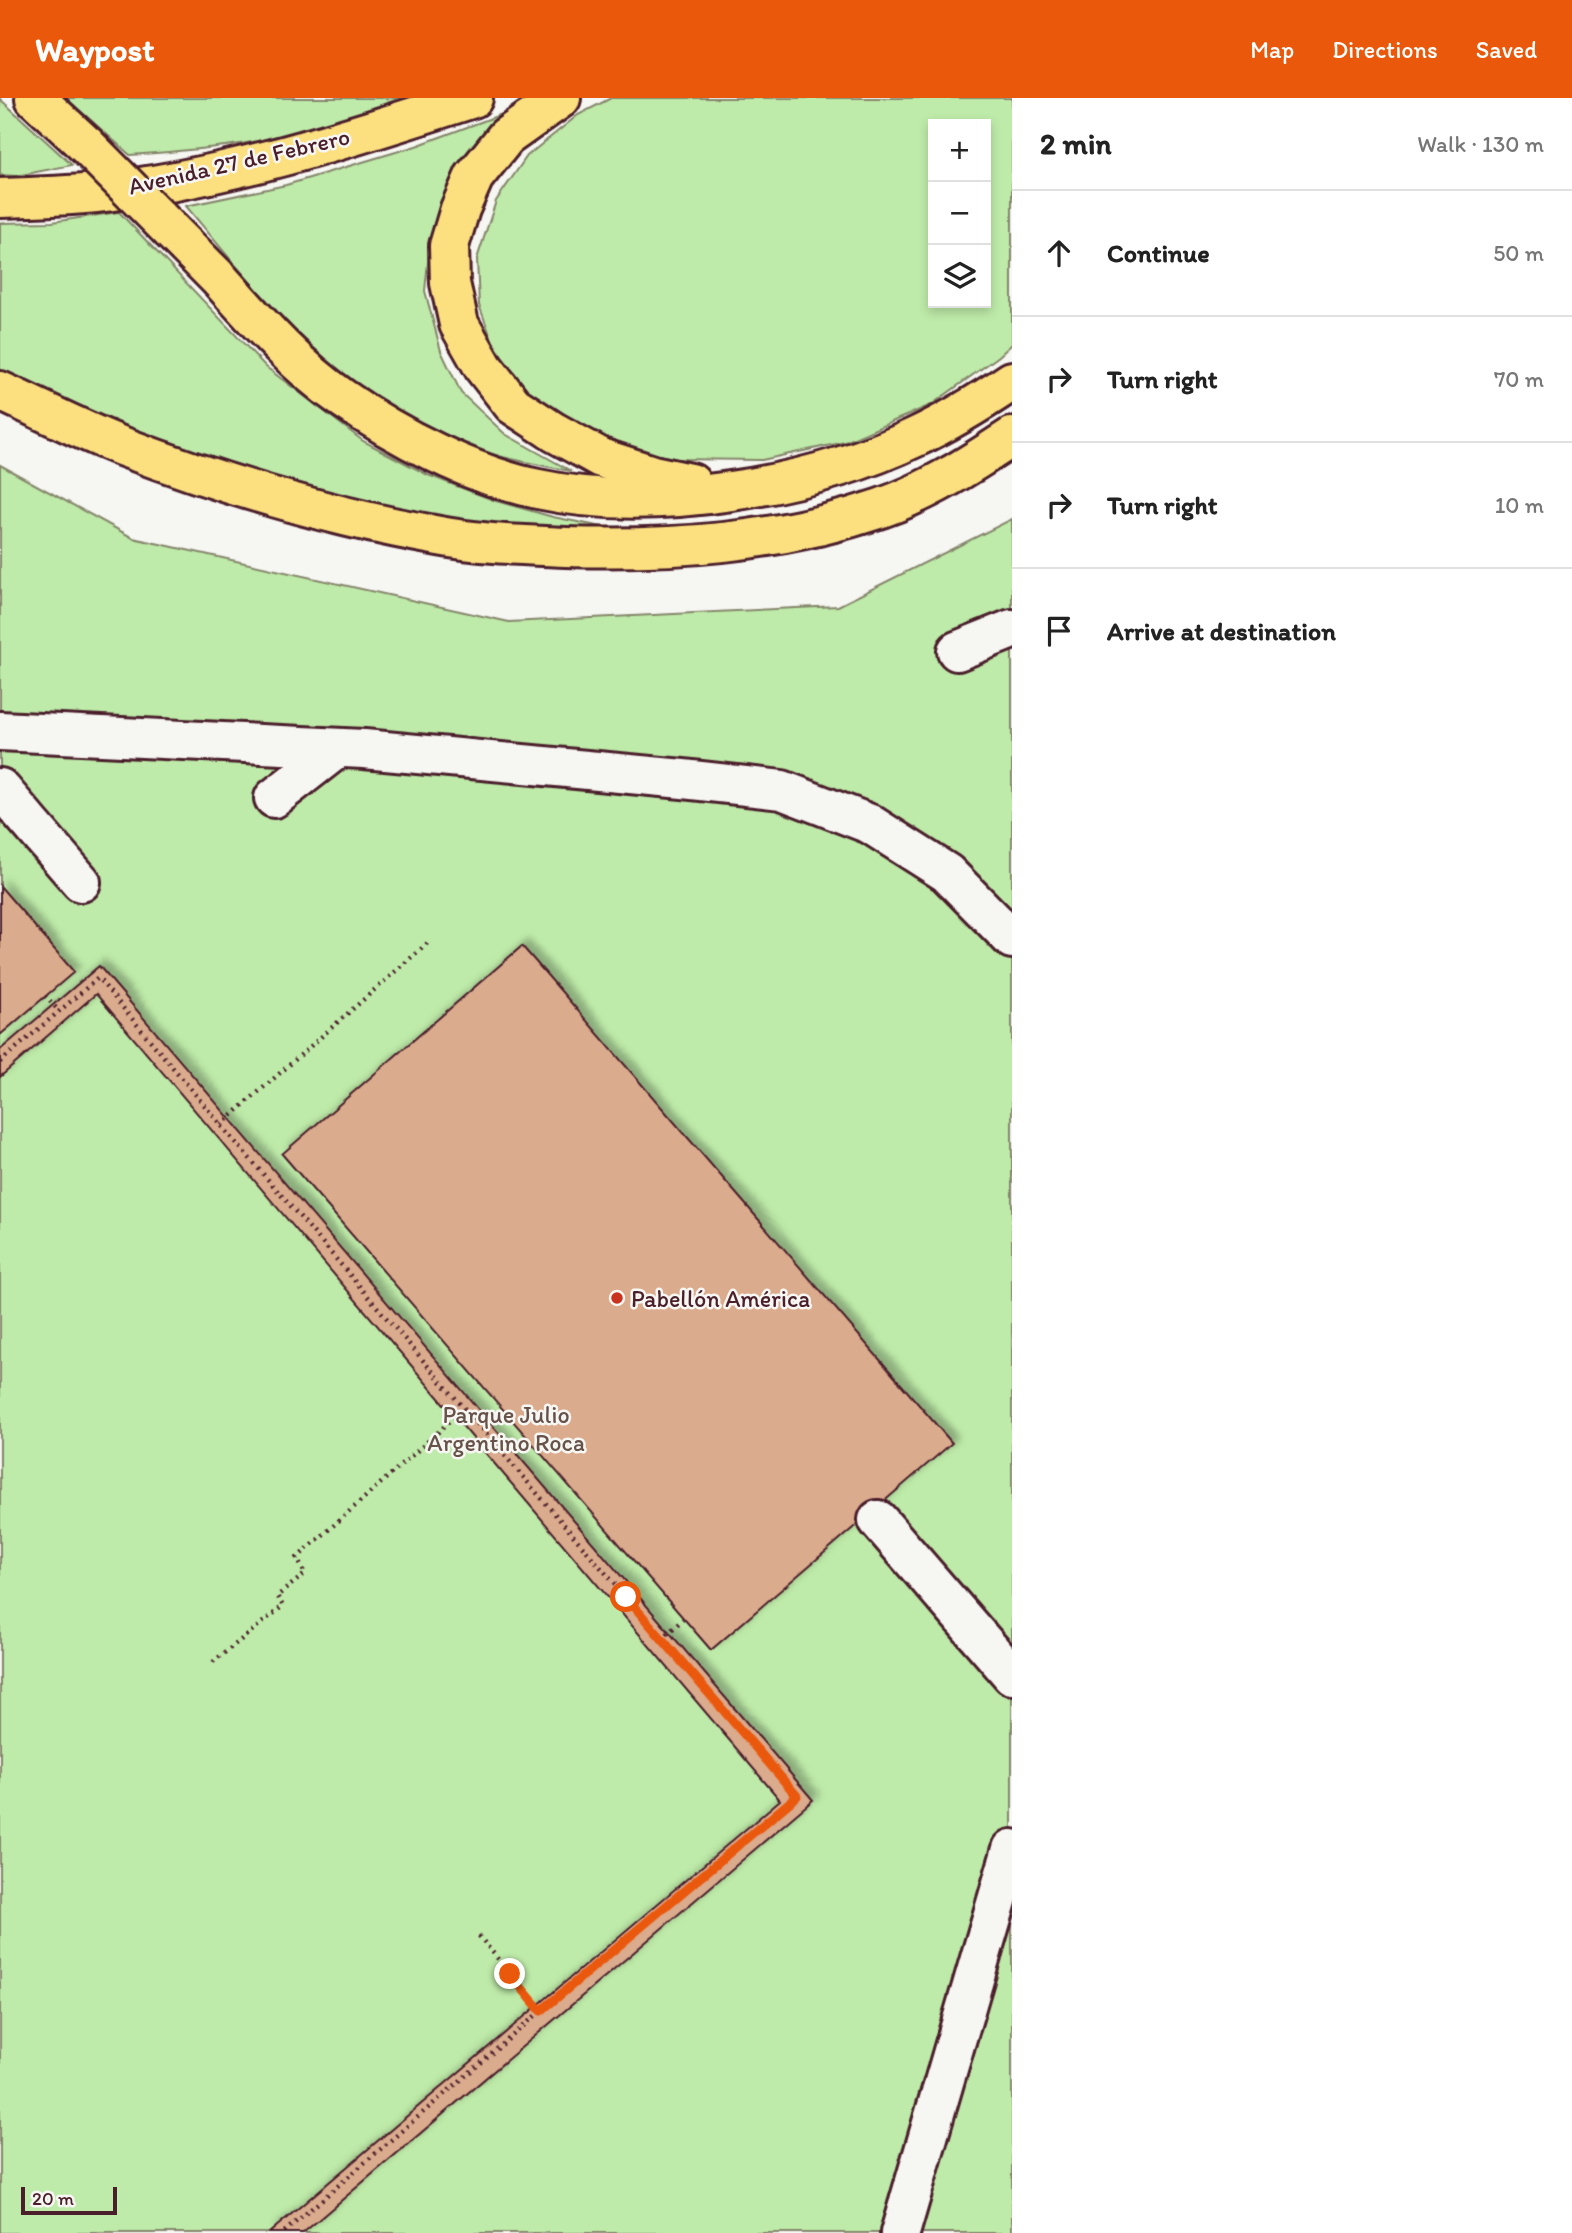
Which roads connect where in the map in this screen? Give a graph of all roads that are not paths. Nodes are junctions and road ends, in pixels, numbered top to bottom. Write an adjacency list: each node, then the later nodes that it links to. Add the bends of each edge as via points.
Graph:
1 (35, 98): 8 (main road, bridge, via 294,357 340,397 385,426 481,471 537,489 640,498)
2 (473, 98): 4 (main road, Avenida 27 de Febrero, via 305,150 177,180 97,193)
3 (561, 98): 8 (main road, via 506,137 474,177 449,246 450,283 459,324 484,368 513,405 554,432 601,458 653,475)
4 (0, 198)
5 (1012, 381): 8 (main road, via 964,413 914,438 823,471)
6 (0, 391): 7 (main road, via 120,445 237,486 340,516 440,537 510,545 682,546 760,539 820,527 884,507 940,482)
7 (1012, 437)
8 (735, 491)
9 (1012, 629): 10 (lane)
10 (957, 651)
11 (0, 731): 12 (lane)
12 (338, 748): 14 (lane); 16 (lane, via 782,790 870,824 947,873)
13 (0, 788): 15 (lane)
14 (274, 799)
15 (81, 882)
16 (1012, 939)
17 (878, 1520): 18 (lane)
18 (1012, 1675)
19 (1012, 1849): 20 (lane)
20 (900, 2233)

